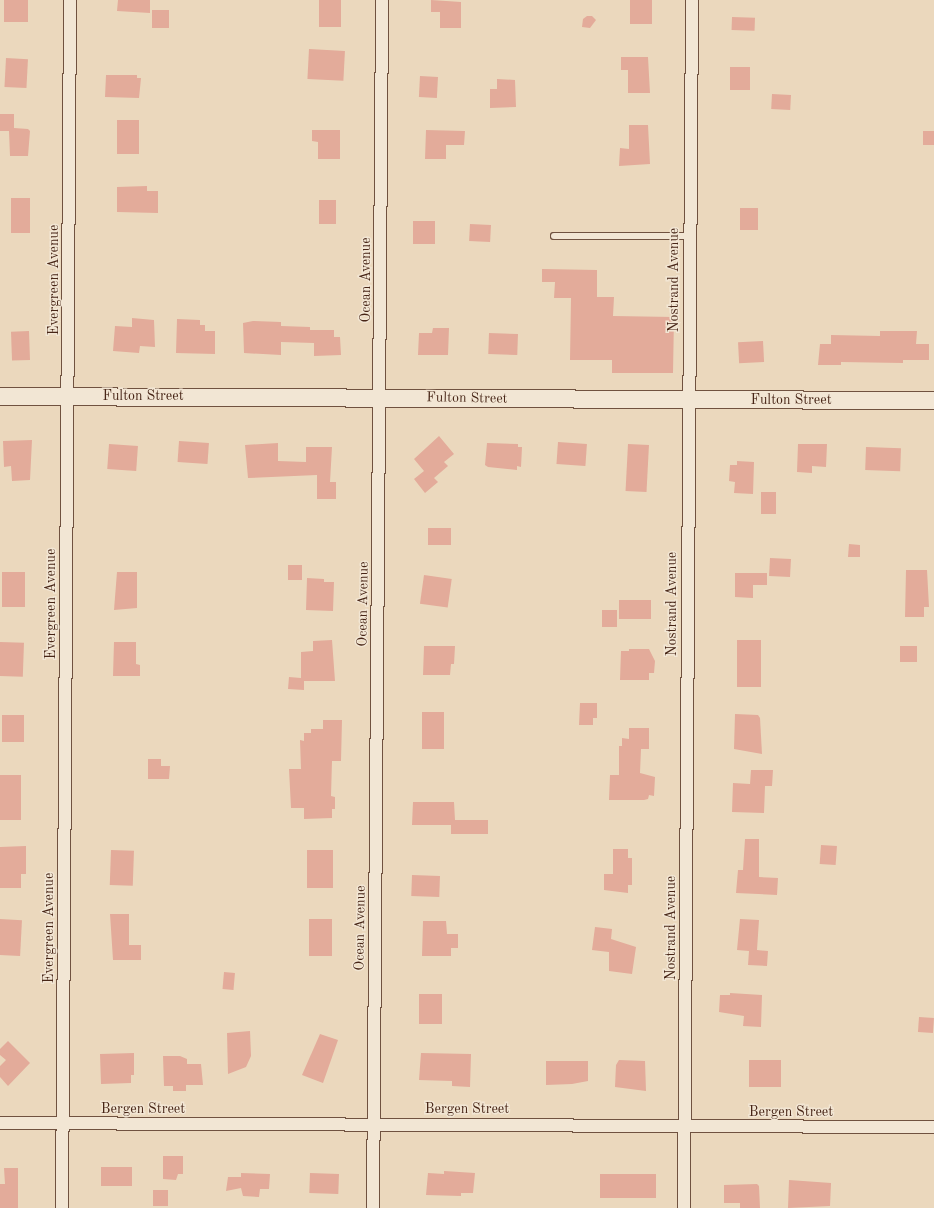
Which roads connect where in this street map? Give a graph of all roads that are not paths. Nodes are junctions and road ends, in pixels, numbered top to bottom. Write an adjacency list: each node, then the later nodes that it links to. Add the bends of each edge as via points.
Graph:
1 (70, 0): 7 (street, Evergreen Avenue)
2 (382, 0): 8 (street, Ocean Avenue)
3 (692, 0): 5 (street, Nostrand Avenue)
4 (554, 236): 5 (lane)
5 (690, 236): 9 (street, Nostrand Avenue)
6 (0, 396): 7 (street, Fulton Street)
7 (68, 396): 8 (street, Fulton Street); 13 (street, Evergreen Avenue)
8 (381, 397): 9 (street, Fulton Street); 12 (street, Ocean Avenue)
9 (688, 400): 10 (street, Fulton Street); 14 (street, Nostrand Avenue)
10 (934, 400)
11 (0, 1123): 13 (street, Bergen Street)
12 (373, 1123): 13 (street, Bergen Street); 14 (street, Bergen Street); 17 (street, Ocean Avenue)
13 (62, 1124): 16 (street, Evergreen Avenue)
14 (685, 1126): 15 (street, Bergen Street); 18 (street, Nostrand Avenue)
15 (934, 1127)
16 (62, 1208)
17 (373, 1208)
18 (684, 1208)

